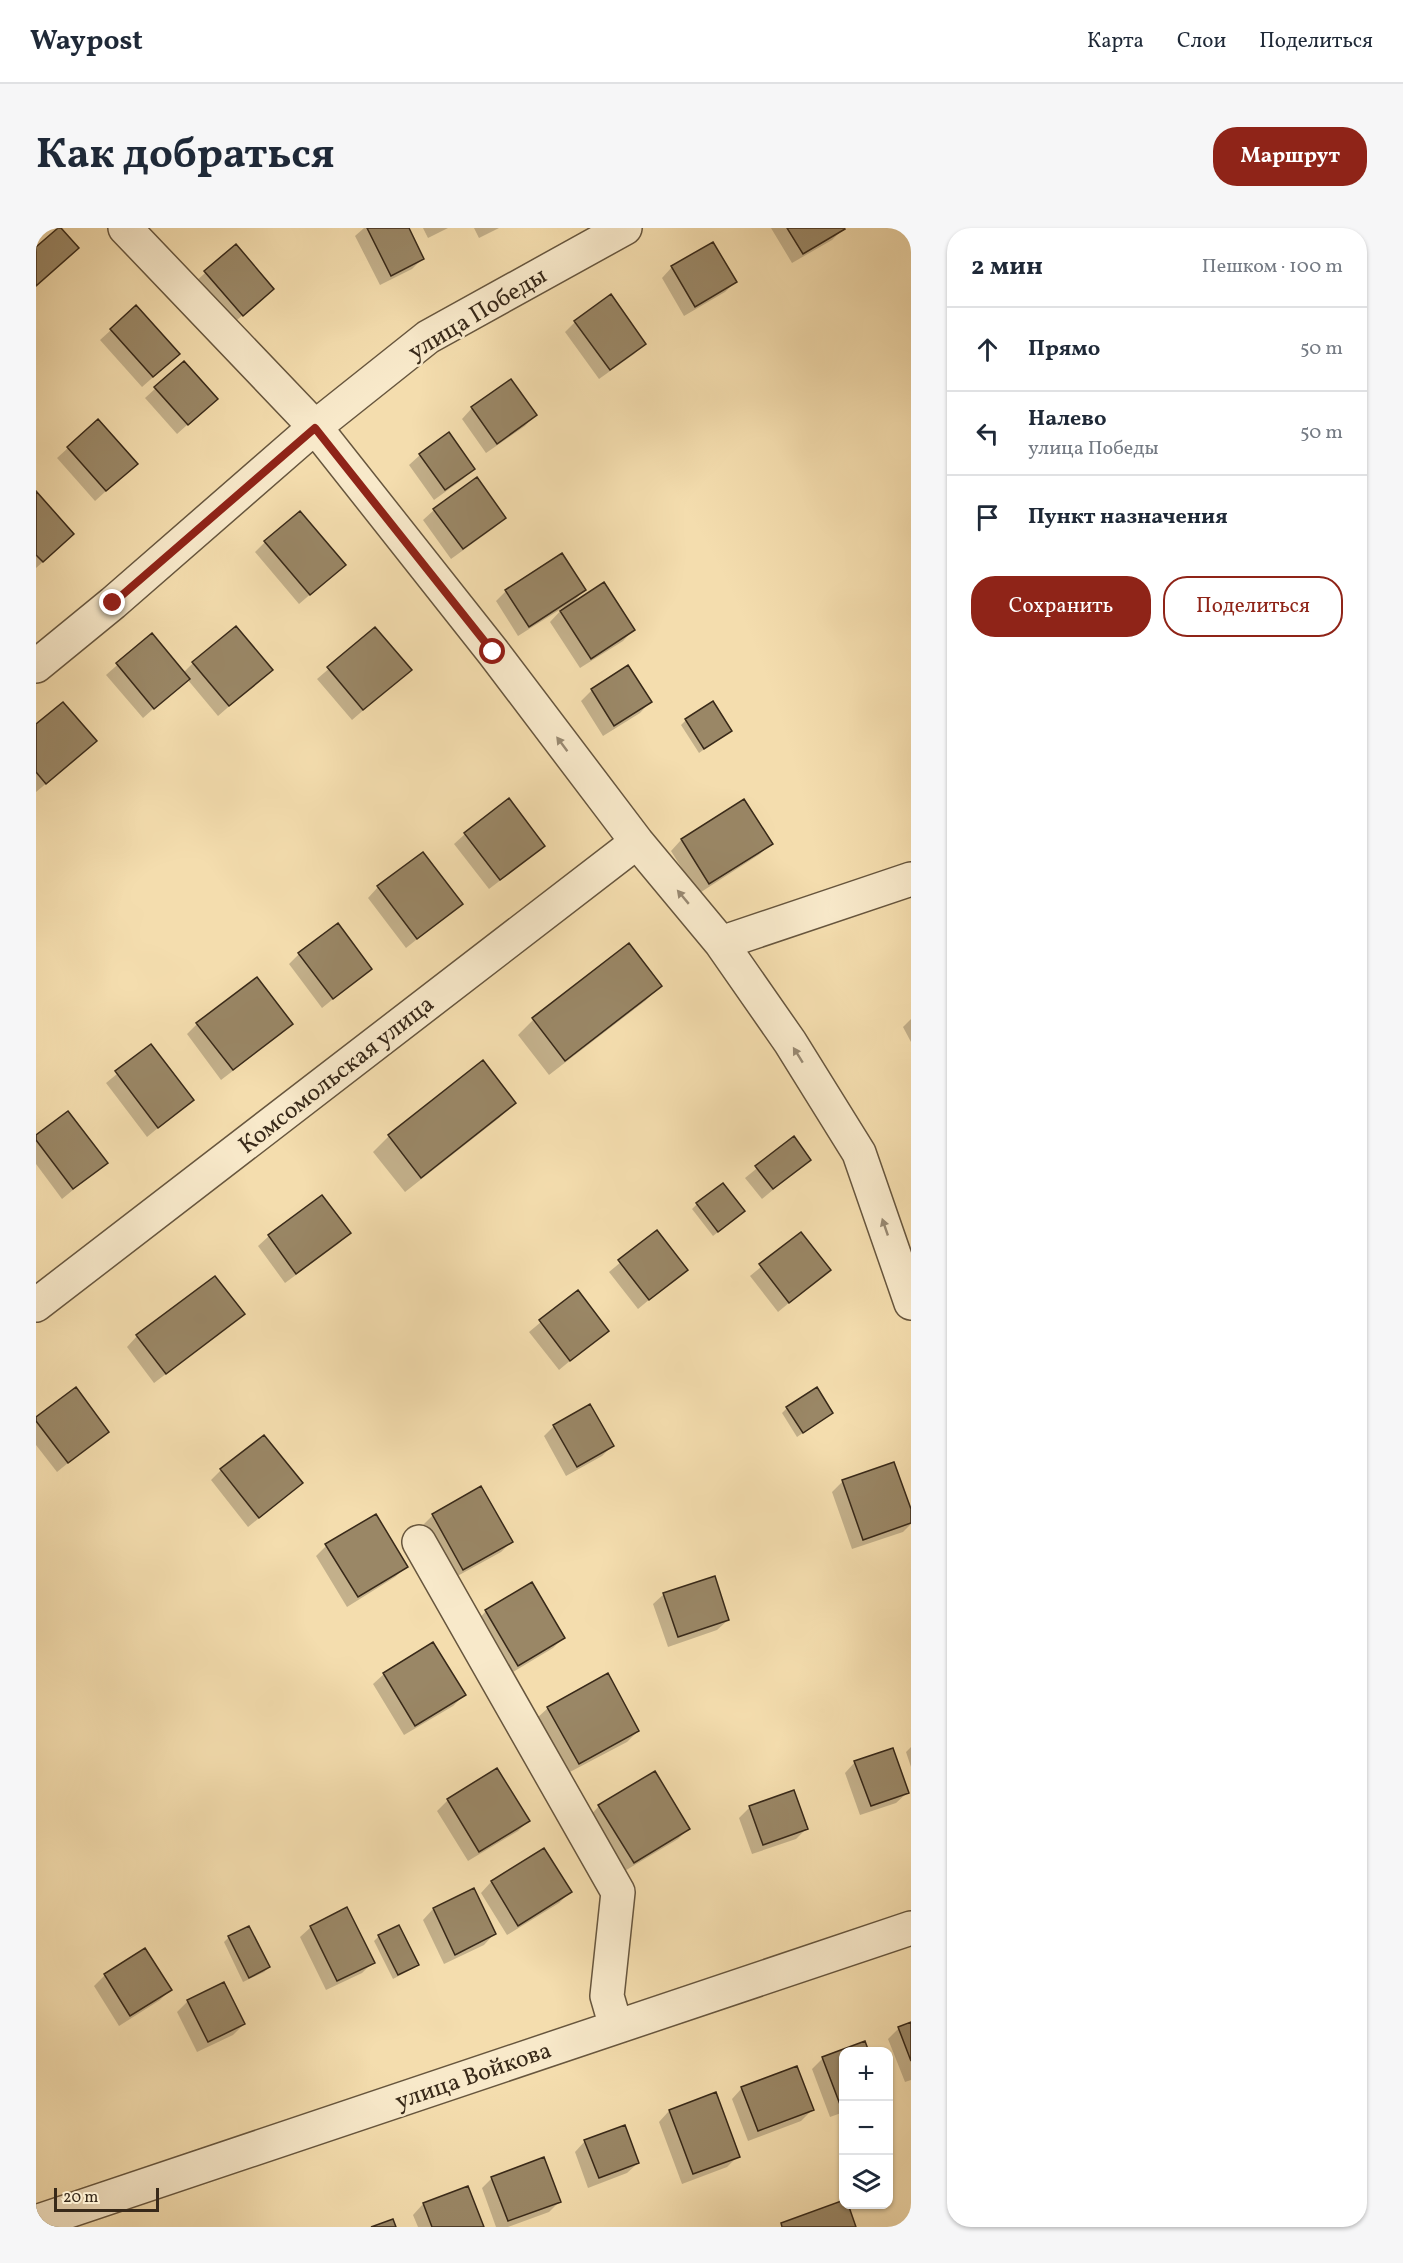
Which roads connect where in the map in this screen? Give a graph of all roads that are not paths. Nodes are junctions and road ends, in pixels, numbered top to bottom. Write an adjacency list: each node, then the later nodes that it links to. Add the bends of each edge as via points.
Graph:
1 (125, 228): 3 (street)
2 (625, 228): 3 (street, улица Победы, via 428,337)
3 (315, 428): 4 (street, улица Победы); 5 (street, one-way to 3)
4 (36, 666)
5 (637, 842): 7 (street, one-way to 5); 9 (street, Комсомольская улица)
6 (911, 879): 7 (street)
7 (721, 944): 8 (street, one-way to 7, via 859,1153 790,1042)
8 (911, 1303)
9 (36, 1305)
10 (419, 1542): 12 (street, via 618,1892 607,1996)
11 (911, 1928): 12 (street, улица Войкова)
12 (616, 2027): 13 (street, улица Войкова)
13 (36, 2222)

